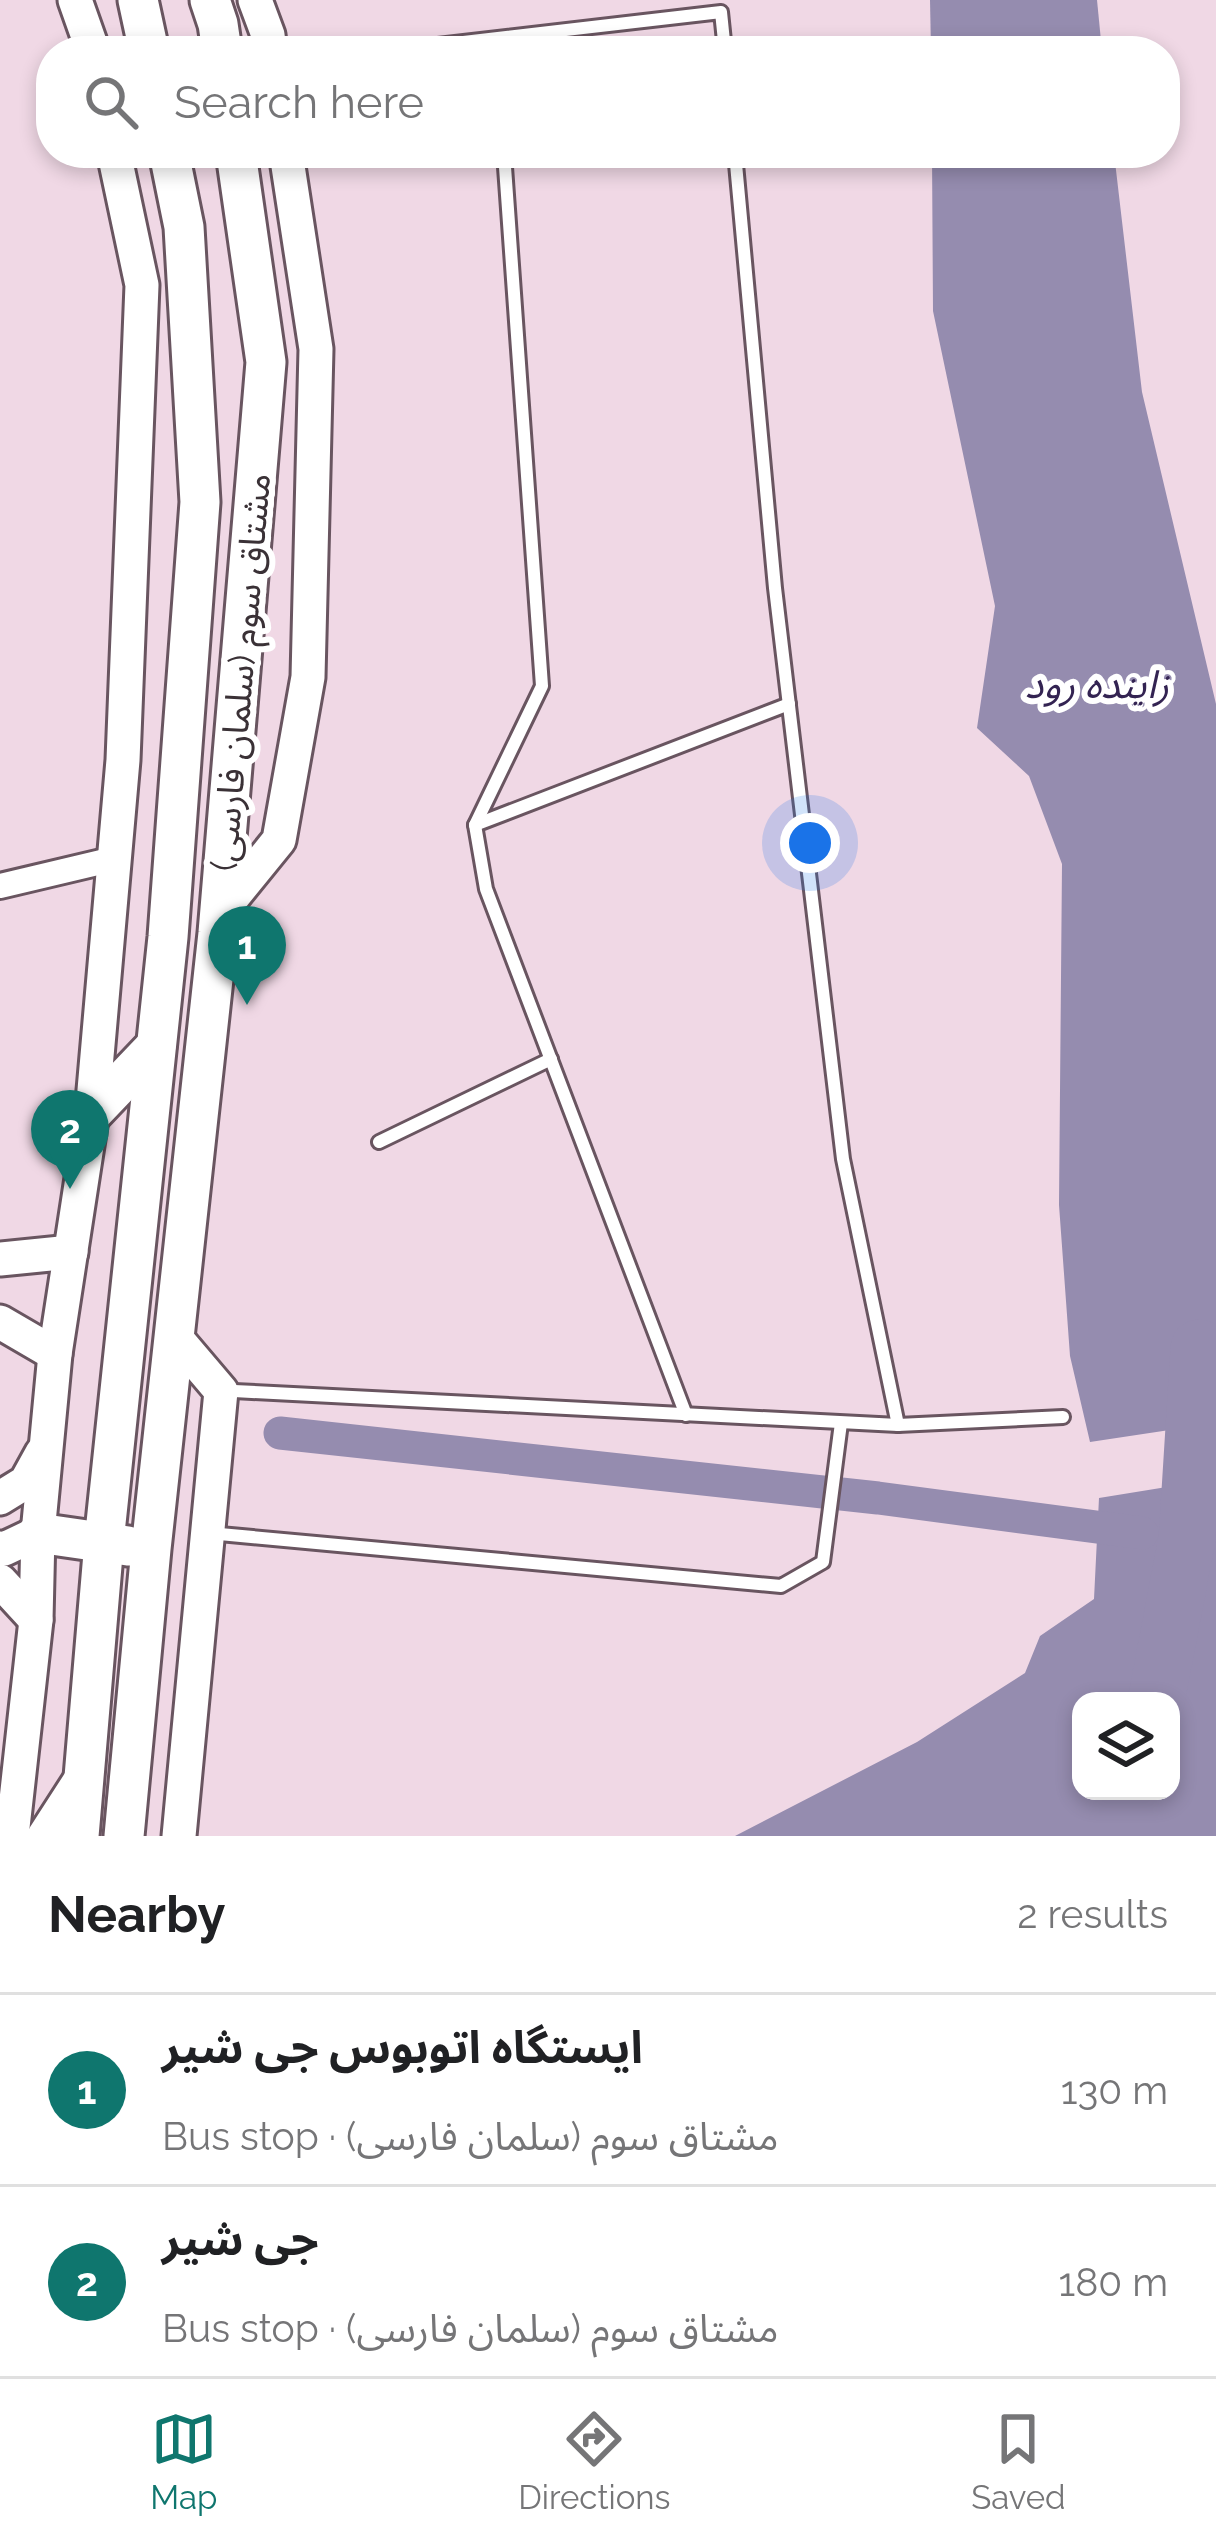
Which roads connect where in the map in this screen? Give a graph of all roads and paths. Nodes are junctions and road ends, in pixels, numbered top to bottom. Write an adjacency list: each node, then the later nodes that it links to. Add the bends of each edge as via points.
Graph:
1 (74, 0): 5 (main road)
2 (138, 0): 6 (main road)
3 (210, 0): 7 (main road)
4 (255, 0): 8 (main road)
5 (87, 36)
6 (145, 36)
7 (220, 36)
8 (268, 36)
9 (558, 36): 10 (lane, via 722,12)
10 (724, 36)
11 (118, 168): 19 (main road, via 142,285)
12 (172, 168): 22 (main road, مشتاق سوم (سلمان فارسی), via 184,227 200,502)
13 (238, 168): 21 (main road, مشتاق سوم (سلمان فارسی), via 266,362)
14 (288, 168): 21 (main road, via 316,349 308,677 279,840)
15 (505, 168): 18 (lane, via 542,686)
16 (735, 168): 17 (lane)
17 (789, 704): 18 (lane); 35 (lane, via 843,1160)
18 (475, 825): 23 (lane, via 486,889)
19 (114, 859): 20 (street); 24 (main road)
20 (0, 886)
21 (219, 914): 29 (main road, مشتاق سوم (سلمان فارسی))
22 (156, 1046): 24 (main road); 41 (main road, مشتاق سوم (سلمان فارسی))
23 (551, 1059): 25 (lane); 32 (lane)
24 (92, 1114): 26 (main road)
25 (380, 1142)
26 (71, 1252): 27 (main road); 30 (main road)
27 (0, 1259)
28 (0, 1322): 30 (main road)
29 (176, 1338): 39 (main road, via 221,1391); 43 (main road, مشتاق سوم (سلمان فارسی))
30 (55, 1354): 36 (main road)
31 (234, 1391): 32 (lane)
32 (686, 1415): 34 (lane)
33 (1063, 1418): 35 (lane)
34 (841, 1423): 35 (lane); 39 (lane, via 823,1562 782,1586)
35 (898, 1425)
36 (46, 1446): 37 (main road, via 26,1482); 40 (main road)
37 (0, 1498)
38 (0, 1515): 40 (main road)
39 (208, 1532): 51 (main road)
40 (38, 1533): 41 (main road); 42 (main road); 45 (main road)
41 (104, 1542): 43 (main road); 46 (main road, مشتاق سوم (سلمان فارسی))
42 (0, 1548)
43 (151, 1549): 50 (main road, مشتاق سوم (سلمان فارسی))
44 (0, 1581): 45 (main road)
45 (36, 1620): 47 (main road)
46 (84, 1774): 48 (main road); 49 (main road, مشتاق سوم (سلمان فارسی))
47 (12, 1836)
48 (44, 1836)
49 (79, 1836)
50 (124, 1836)
51 (179, 1836)

